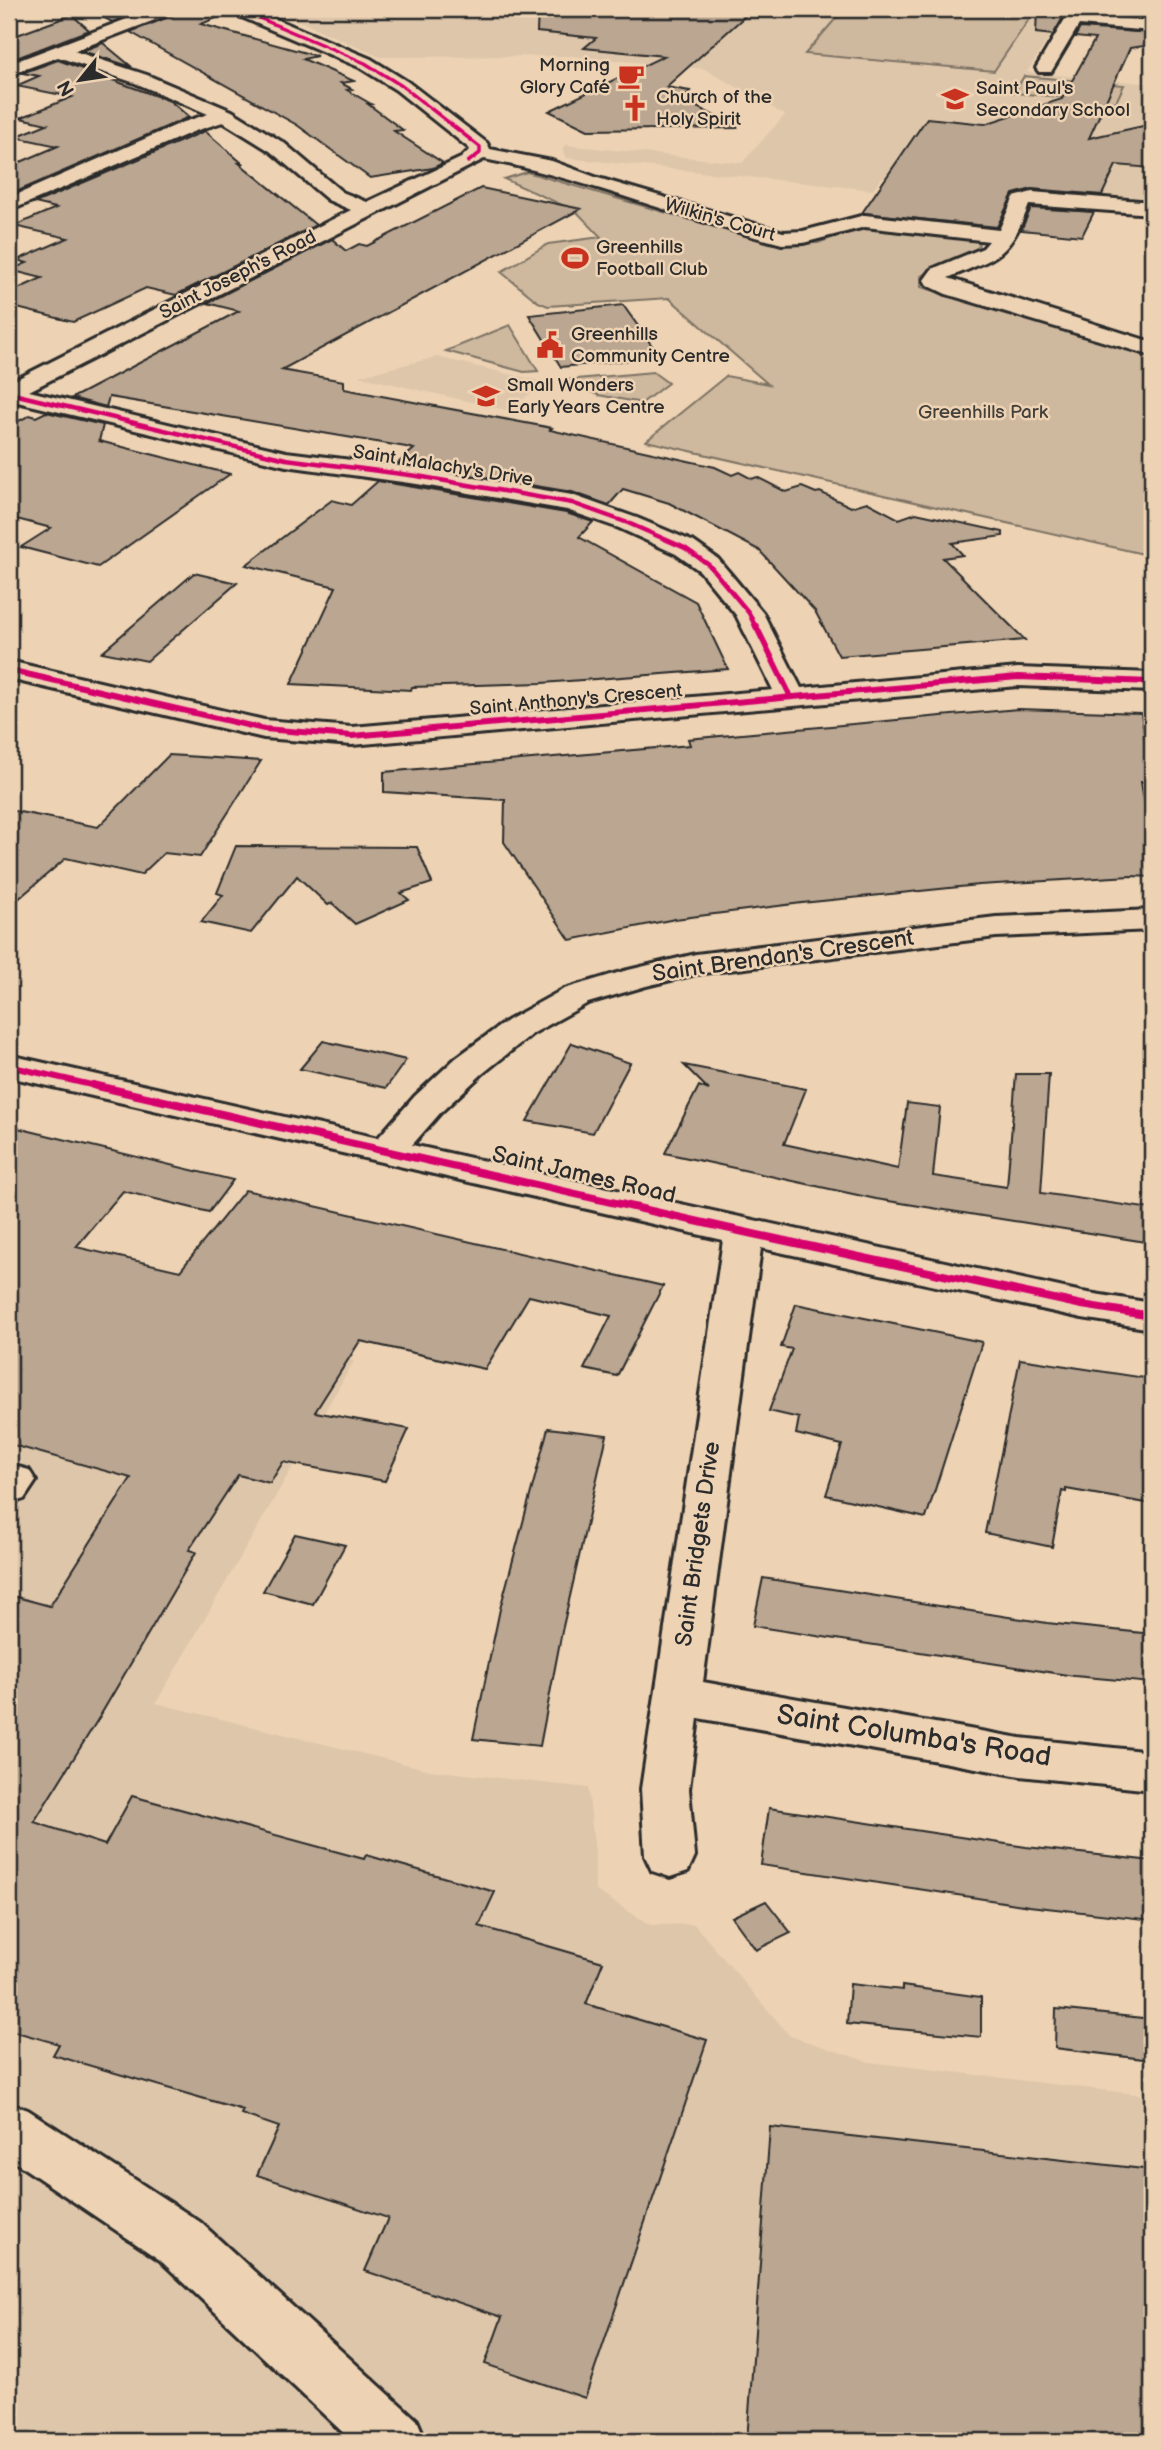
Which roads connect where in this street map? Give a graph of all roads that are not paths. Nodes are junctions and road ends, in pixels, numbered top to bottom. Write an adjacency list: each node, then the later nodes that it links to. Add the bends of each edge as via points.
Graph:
1 (167, 9): 5 (street)
2 (238, 9): 9 (street, via 365,63 402,86 480,147)
3 (1076, 14): 4 (street); 6 (street)
4 (1152, 26)
5 (57, 51): 7 (street); 8 (street, via 152,83)
6 (1045, 68)
7 (9, 70)
8 (225, 115): 10 (street); 12 (street, via 277,147 335,196)
9 (474, 158): 12 (street, Saint Joseph's Road); 13 (street, Wilkin's Court, via 545,165 782,238 796,239 865,221)
10 (9, 205)
11 (1152, 208): 13 (street, via 1032,198 1021,201)
12 (368, 209): 15 (street, Saint Joseph's Road)
13 (1006, 237): 14 (street, via 989,252 935,279 954,289)
14 (1152, 349)
15 (9, 392): 18 (street, Saint Malachy's Drive, via 286,459 572,503 628,523 685,548 709,565 749,613)
16 (9, 670): 18 (street, Saint Anthony's Crescent, via 264,729 352,736)
17 (1152, 682): 18 (street, Saint Anthony's Crescent, via 1018,677)
18 (791, 697)
19 (1152, 920): 21 (street, Saint Brendan's Crescent, via 996,928 696,964 576,996 520,1027 469,1066)
20 (9, 1066): 21 (street, Saint James Road)
21 (388, 1150): 22 (street, Saint James Road)
22 (744, 1233): 23 (street, Saint James Road, via 1083,1305); 24 (street, Saint Bridgets Drive)
23 (1152, 1315)
24 (677, 1696): 25 (street, Saint Columba's Road, via 1020,1757); 26 (street, Saint Bridgets Drive, via 665,1789)
25 (1152, 1771)
26 (670, 1856)
27 (9, 2128): 28 (street, via 180,2241)
28 (396, 2441)

